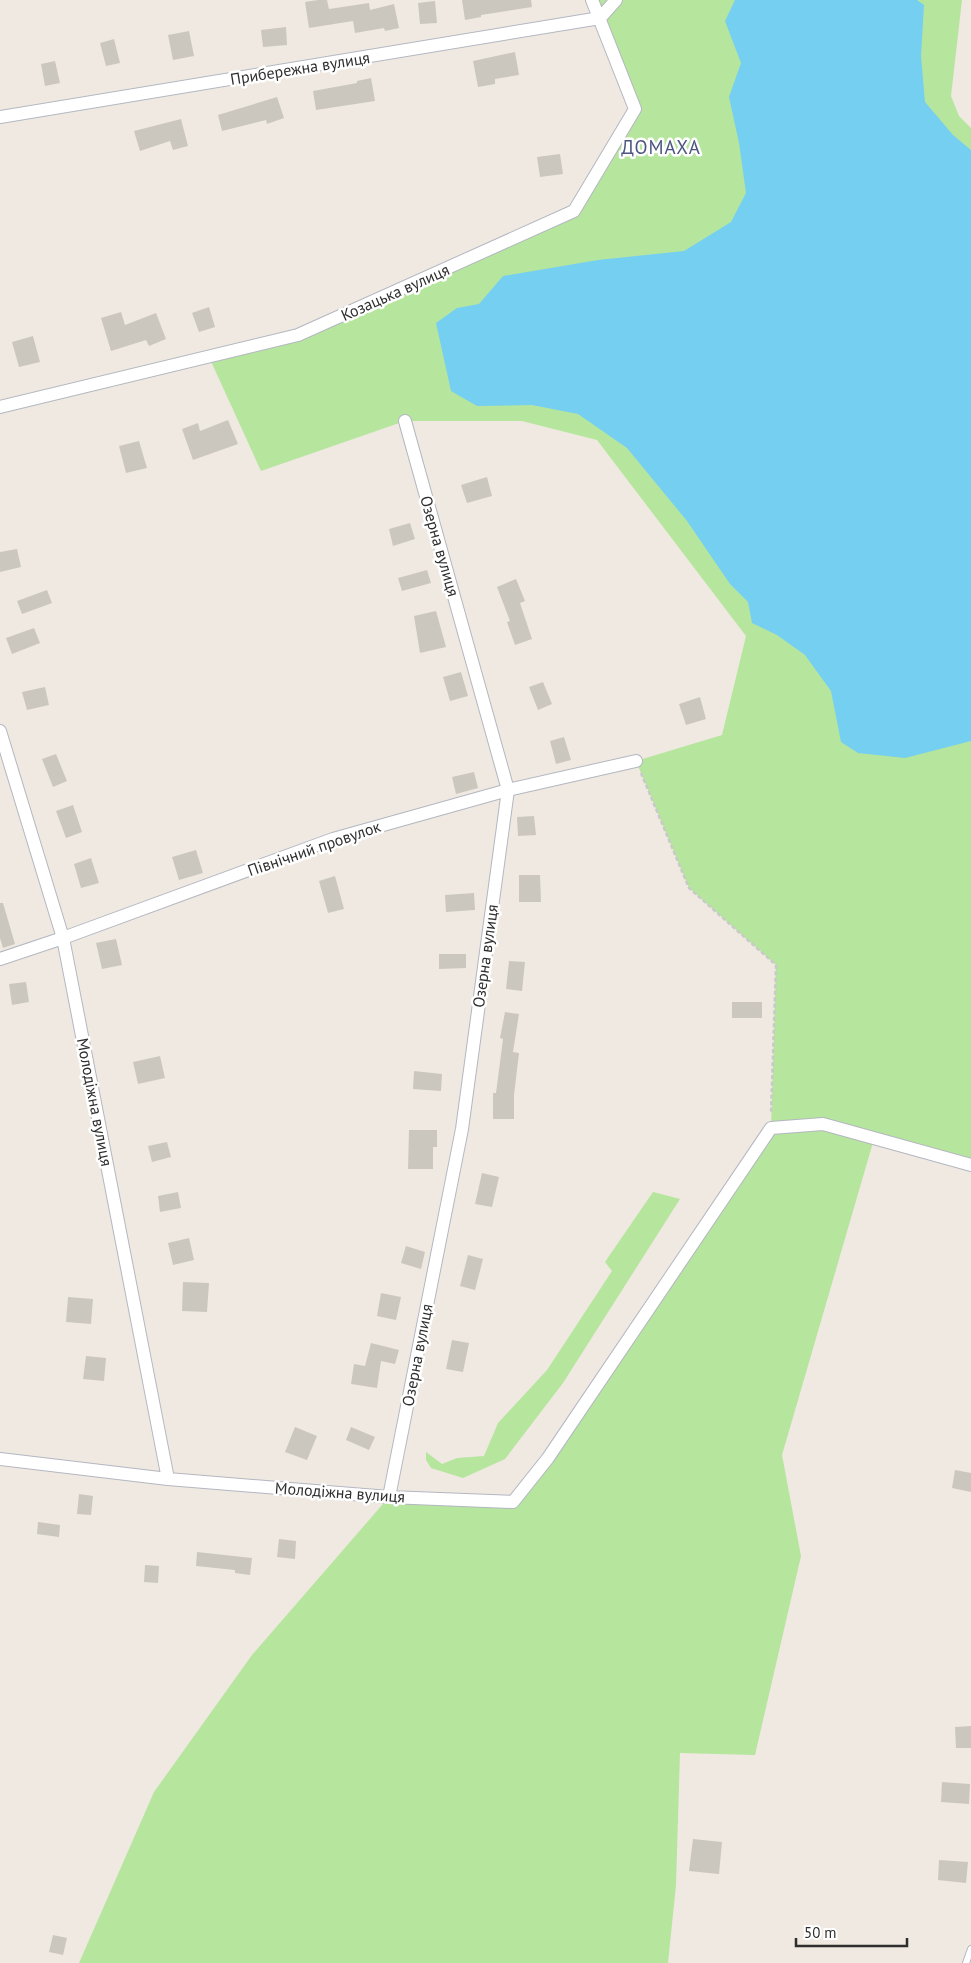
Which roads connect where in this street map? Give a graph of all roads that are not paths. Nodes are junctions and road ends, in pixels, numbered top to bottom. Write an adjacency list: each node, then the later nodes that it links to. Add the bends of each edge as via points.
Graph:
1 (592, 0): 3 (street)
2 (616, 0): 3 (street)
3 (600, 18): 4 (street, Прибережна вулиця); 5 (street, Козацька вулиця, via 635,109 574,211 298,336)
4 (0, 117)
5 (0, 407)
6 (405, 421): 9 (street, Озерна вулиця)
7 (0, 731): 10 (street, Молодіжна вулиця)
8 (636, 761): 9 (street, Північний провулок)
9 (508, 790): 10 (street, Північний провулок, via 332,838); 15 (street, Озерна вулиця, via 462,1130)
10 (63, 938): 11 (street, Північний провулок); 14 (street, Молодіжна вулиця)
11 (0, 959)
12 (971, 1165): 15 (street, Молодіжна вулиця, via 823,1124 771,1128 548,1458 513,1502)
13 (0, 1459): 14 (street, Молодіжна вулиця)
14 (168, 1479): 15 (street, Молодіжна вулиця)
15 (389, 1497)
16 (971, 1949): 17 (lane)
17 (966, 1963)

